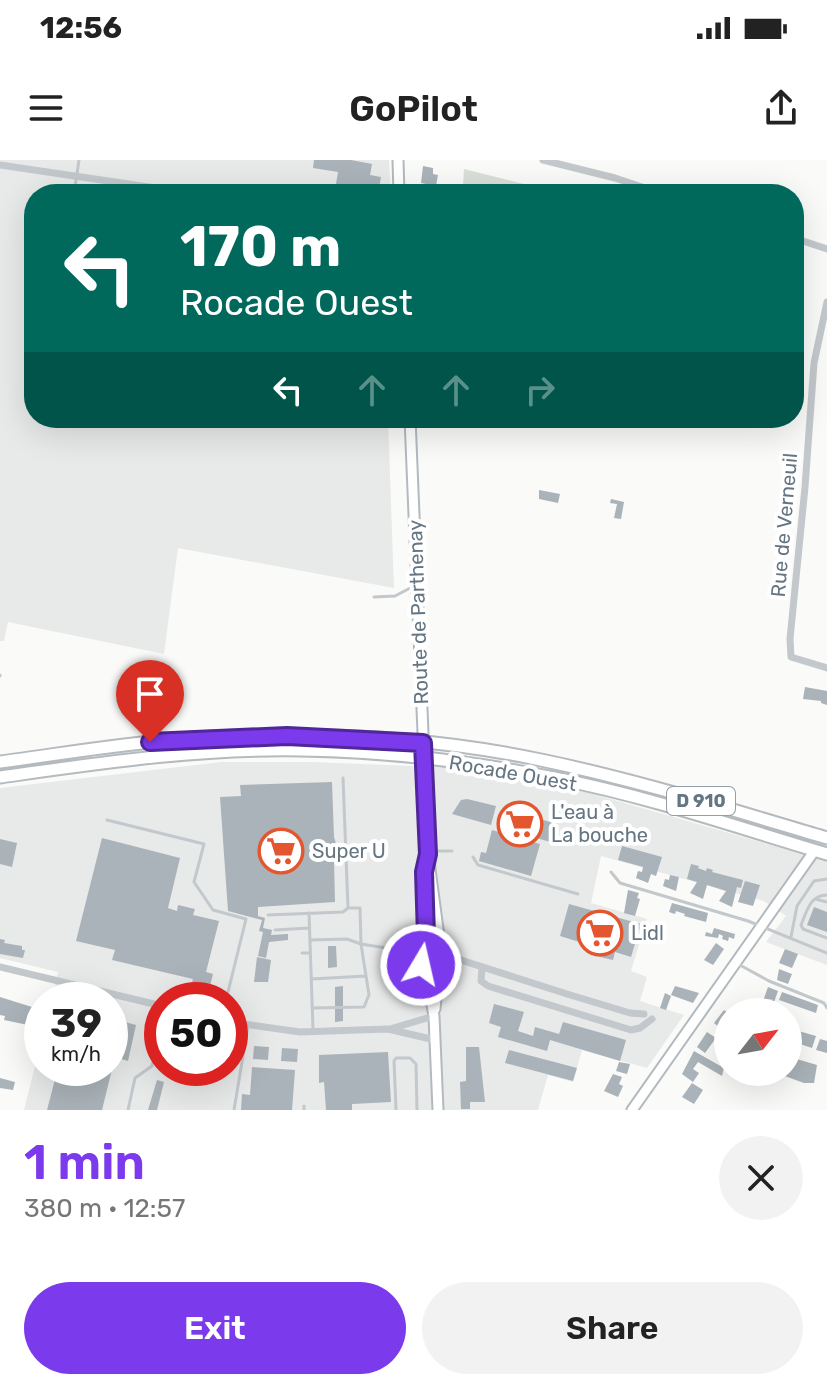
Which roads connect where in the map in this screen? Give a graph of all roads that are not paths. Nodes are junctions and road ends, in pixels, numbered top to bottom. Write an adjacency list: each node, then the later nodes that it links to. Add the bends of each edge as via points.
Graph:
1 (79, 160): 5 (lane)
2 (398, 160): 8 (main road)
3 (543, 160): 9 (street)
4 (0, 165): 5 (street)
5 (78, 175): 6 (lane); 7 (street)
6 (76, 184)
7 (134, 184)
8 (399, 184)
9 (633, 184)
10 (804, 241): 11 (street)
11 (827, 249)
12 (827, 302): 16 (street, Rue de Verneuil, via 814,363 790,639 791,657)
13 (410, 428): 14 (main road, Route de Parthenay)
14 (417, 585): 15 (lane, via 395,596); 17 (main road, Route de Parthenay)
15 (374, 597)
16 (827, 668)
17 (423, 743): 18 (main road, Route de Parthenay); 19 (main road, Rocade Ouest / D 910, via 227,736); 23 (main road, D 910, via 540,760)
18 (423, 758): 20 (main road, Rocade Ouest / D 910, via 247,750); 25 (main road, Route de Parthenay); 26 (main road, Rocade Ouest / D 910, via 561,779)
19 (0, 762)
20 (0, 777)
21 (343, 778): 34 (lane)
22 (107, 820): 58 (lane, via 204,844 194,882 213,910 246,919)
23 (826, 836): 26 (main road)
24 (452, 851): 25 (lane)
25 (428, 852): 44 (main road, Route de Parthenay); 45 (main road, Route de Parthenay)
26 (821, 852): 37 (main road)
27 (473, 857): 30 (lane, via 478,865)
28 (611, 872): 37 (lane, via 620,883)
29 (827, 879): 40 (lane, via 814,881 797,906)
30 (578, 894)
31 (827, 895): 32 (lane)
32 (815, 899): 33 (lane); 41 (lane, via 802,928)
33 (827, 902)
34 (348, 908): 35 (lane); 43 (lane, via 360,908)
35 (309, 913): 36 (lane); 38 (lane)
36 (268, 915)
37 (761, 926): 40 (lane); 51 (main road)
38 (309, 928): 39 (lane); 42 (lane)
39 (275, 930)
40 (790, 938): 49 (lane)
41 (827, 938)
42 (310, 940): 43 (lane); 48 (lane)
43 (361, 944): 46 (lane); 56 (lane)
44 (440, 944): 45 (main road); 50 (main road)
45 (422, 945): 46 (lane); 52 (main road, via 417,954)
46 (399, 950): 52 (lane)
47 (302, 953): 48 (lane)
48 (310, 953): 57 (lane)
49 (827, 953)
50 (445, 955): 53 (main road); 55 (street)
51 (736, 962): 61 (lane); 76 (main road)
52 (422, 964): 53 (main road); 63 (main road)
53 (439, 966): 63 (main road)
54 (0, 967): 59 (street)
55 (482, 968): 62 (street); 64 (street, via 481,981 488,986 631,1030)
56 (366, 976): 57 (lane); 60 (lane, via 369,995 364,1007)
57 (311, 979): 60 (lane)
58 (230, 982)
59 (144, 1002)
60 (312, 1008): 67 (lane)
61 (827, 1008)
62 (644, 1014)
63 (434, 1016): 66 (street); 68 (main road)
64 (652, 1019)
65 (248, 1026): 67 (street)
66 (388, 1029): 67 (street); 68 (street)
67 (313, 1032)
68 (435, 1040): 75 (main road)
69 (144, 1072): 72 (lane, via 135,1078)
70 (238, 1086): 73 (lane)
71 (396, 1109): 74 (lane, via 394,1061 410,1058 416,1064)
72 (128, 1110)
73 (234, 1110)
74 (417, 1110)
75 (438, 1110)
76 (632, 1110)

